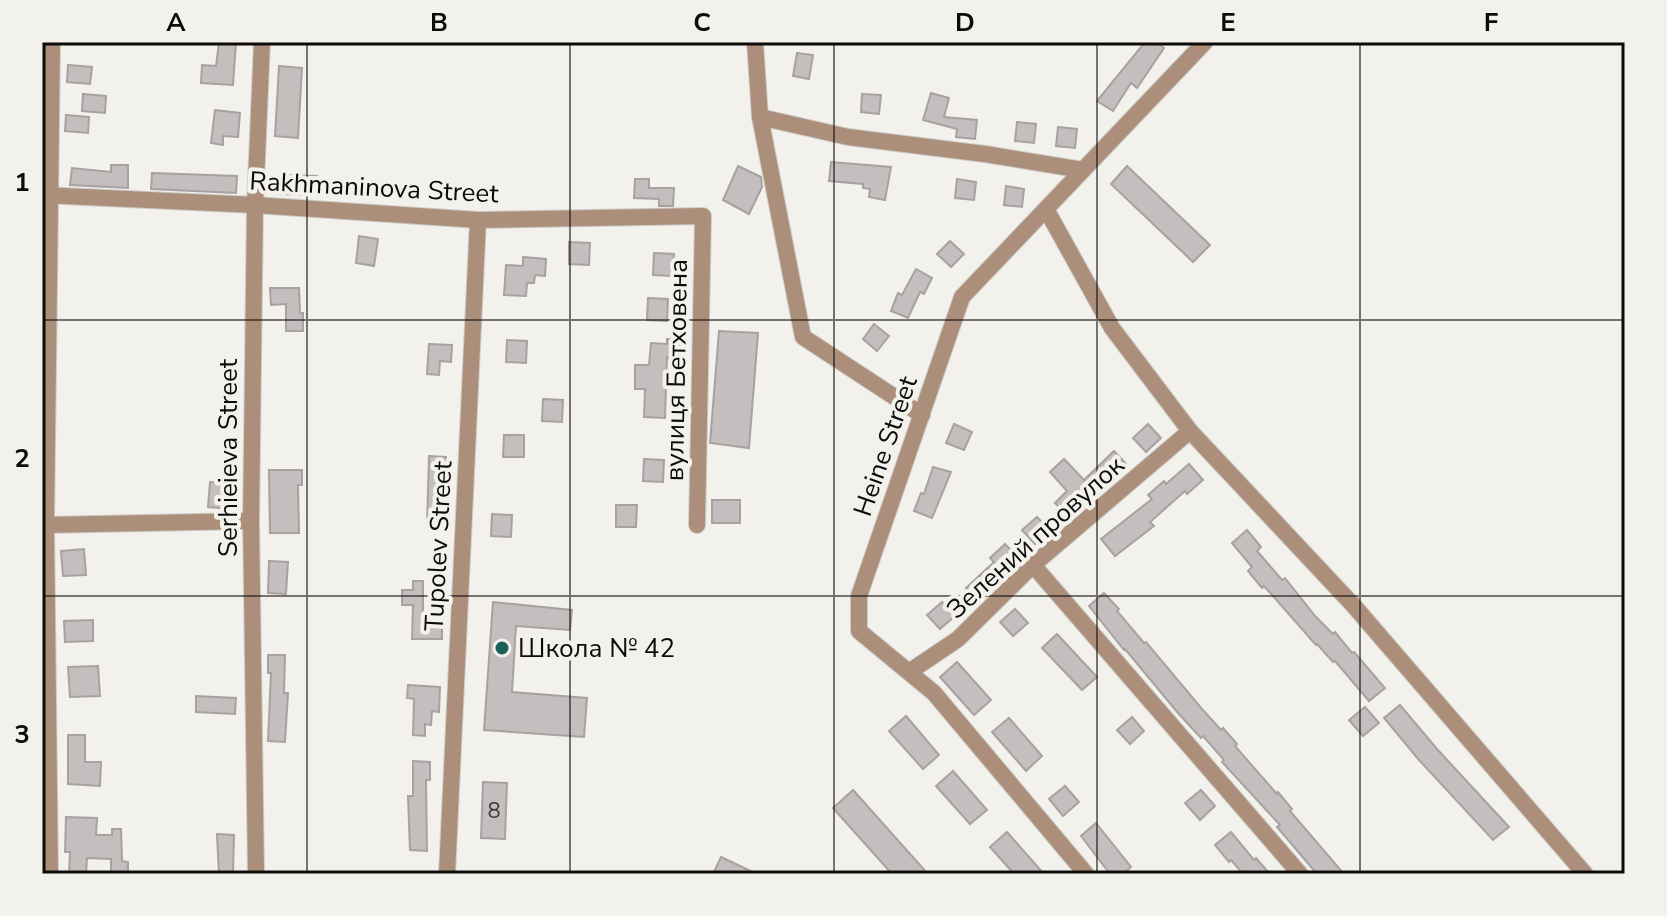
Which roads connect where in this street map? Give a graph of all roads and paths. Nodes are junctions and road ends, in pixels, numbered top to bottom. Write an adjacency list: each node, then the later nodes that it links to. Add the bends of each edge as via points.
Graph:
1 (52, 42): 7 (street)
2 (262, 42): 8 (street, Serhieieva Street)
3 (755, 42): 5 (street)
4 (1205, 42): 6 (street, Heine Street)
5 (760, 117): 6 (street, via 848,137); 12 (street, via 803,337)
6 (1083, 170): 9 (street, Heine Street)
7 (46, 195): 8 (street, Rakhmaninova Street); 15 (street)
8 (255, 205): 11 (street, Rakhmaninova Street); 14 (street, Serhieieva Street)
9 (1046, 209): 12 (street, Heine Street, via 962,297); 13 (street, via 1112,328)
10 (703, 216): 11 (street, Rakhmaninova Street); 16 (street, вулиця Бетховена)
11 (478, 220): 21 (street, Tupolev Street)
12 (922, 415): 18 (street, Heine Street, via 859,596 859,631)
13 (1190, 431): 17 (street, Зелений провулок); 24 (street, via 1354,606)
14 (251, 521): 15 (street); 20 (street, Serhieieva Street)
15 (44, 525): 19 (street)
16 (697, 525)
17 (1033, 565): 18 (street, Зелений провулок, via 958,639); 23 (street)
18 (909, 672): 22 (street, Heine Street, via 934,693)
19 (50, 874)
20 (256, 874)
21 (447, 874)
22 (1086, 874)
23 (1300, 874)
24 (1583, 874)

